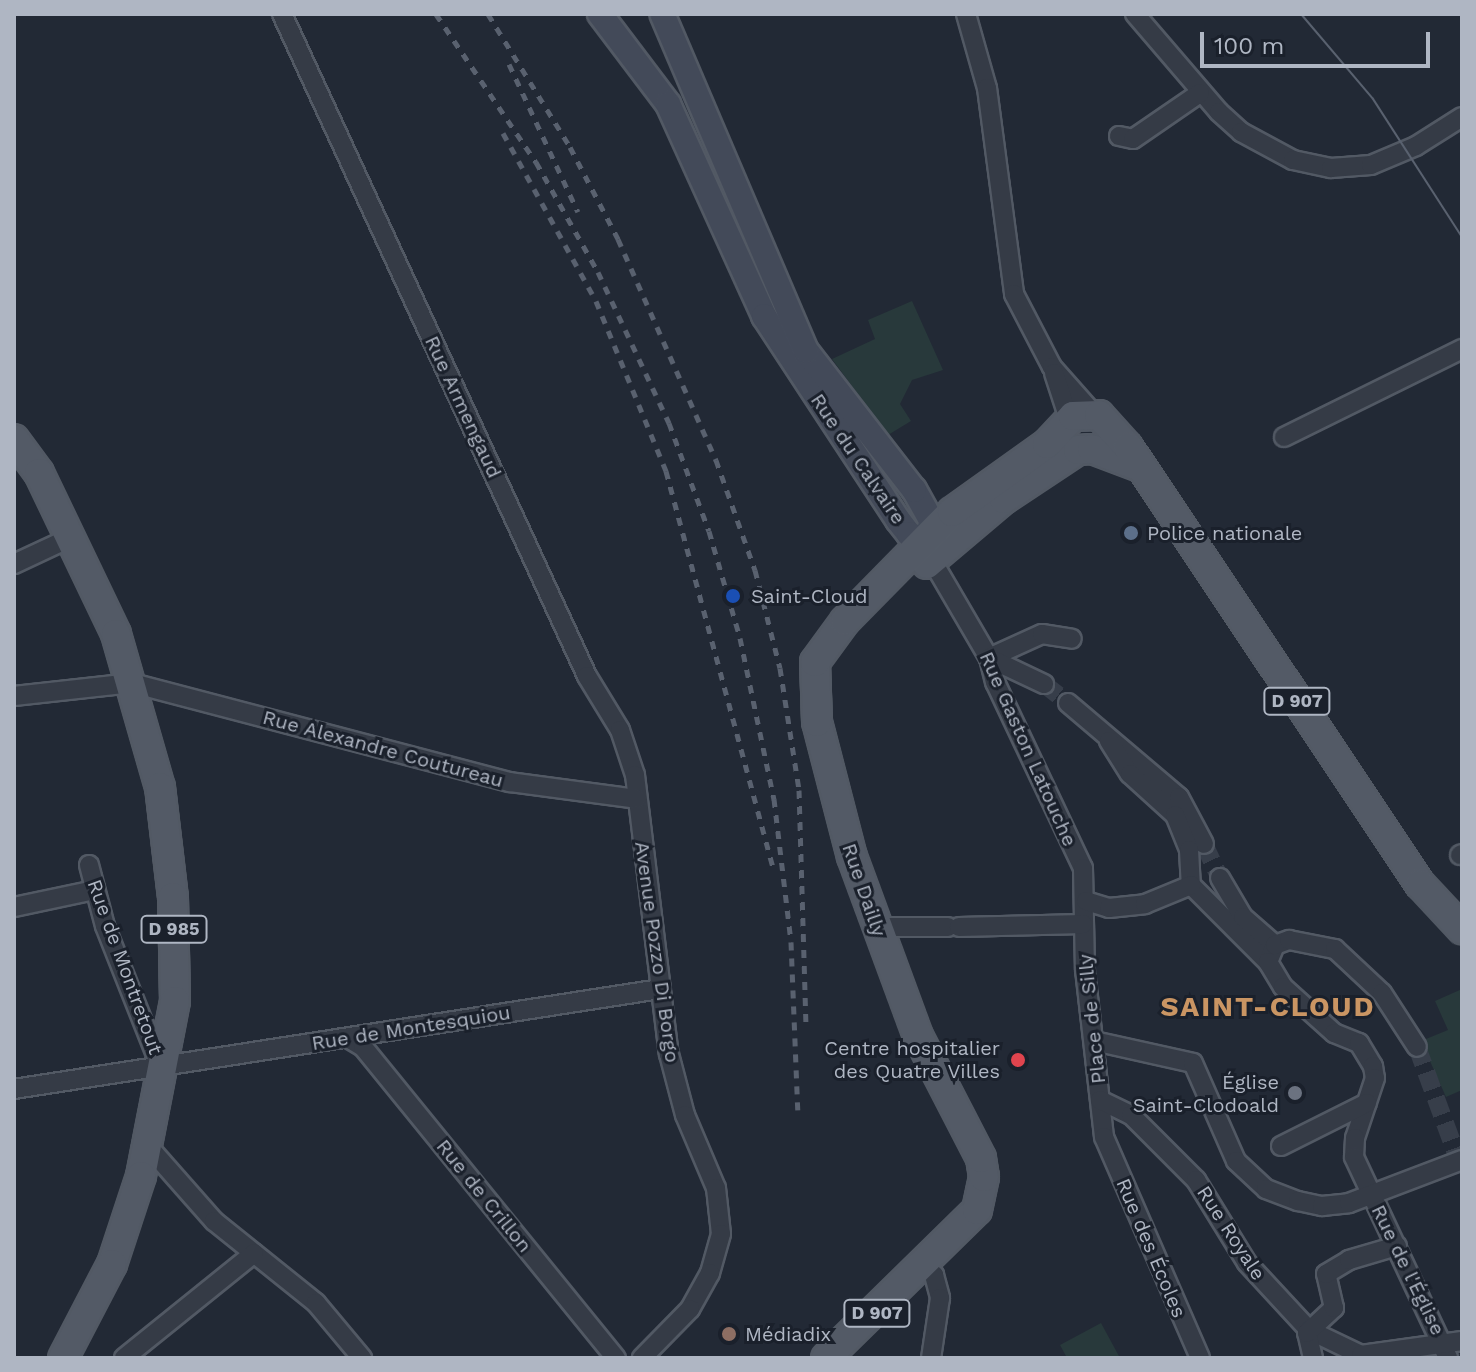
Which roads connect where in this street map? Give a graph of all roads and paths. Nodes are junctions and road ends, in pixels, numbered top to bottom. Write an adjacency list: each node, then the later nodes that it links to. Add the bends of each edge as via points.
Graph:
1 (282, 14): 25 (street, Rue Armengaud, via 587,676 620,730)
2 (600, 14): 14 (main road, Rue du Calvaire, via 668,104 764,316)
3 (662, 14): 13 (main road, Rue du Calvaire, via 806,351)
4 (966, 14): 10 (street, via 987,88 1014,294)
5 (1135, 14): 6 (street)
6 (1200, 93): 7 (street, via 1241,132 1293,160 1331,168 1371,165 1416,146); 8 (street, via 1133,139)
7 (1462, 117)
8 (1119, 136)
9 (1462, 349): 11 (street)
10 (1084, 431): 16 (main road, Rue Dailly / D 907, via 952,512); 35 (main road, D 907, via 1128,447 1420,884)
11 (1284, 437)
12 (14, 439): 15 (main road, D 985, via 39,473)
13 (888, 456): 14 (street); 16 (main road, Rue du Calvaire, via 932,522)
14 (866, 471): 16 (main road, Rue du Calvaire, via 909,534)
15 (72, 537): 17 (street); 20 (main road, D 985, via 107,609)
16 (928, 552): 19 (street, Rue Gaston Latouche); 34 (main road, Rue Dailly / D 907, via 888,574 815,662 817,722 842,823)
17 (14, 564)
18 (1072, 639): 19 (street, via 1042,634)
19 (989, 658): 21 (street); 31 (street, Rue Gaston Latouche, via 995,682 1083,868)
20 (132, 683): 22 (street); 25 (street, Rue Alexandre Coutureau, via 510,782); 41 (main road, D 985, via 160,787 170,850 175,1001)
21 (1044, 684)
22 (14, 696)
23 (1068, 703): 24 (street)
24 (1109, 741): 26 (street, via 1179,797); 29 (street, via 1130,774 1175,815 1188,846)
25 (637, 799): 37 (street, Avenue Pozzo Di Borgo)
26 (1204, 844)
27 (89, 865): 30 (street, Rue de Montretout)
28 (1220, 878): 36 (street)
29 (1191, 885): 31 (street, via 1145,904 1109,908); 36 (street)
30 (95, 890): 32 (street); 41 (street, Rue de Montretout)
31 (1086, 901): 33 (street, Place de Silly)
32 (14, 907)
33 (1083, 924): 34 (street); 39 (street, Place de Silly)
34 (877, 927): 52 (main road, Rue Dailly / D 907, via 934,1071 981,1158 984,1177 977,1210)
35 (1462, 929)
36 (1272, 954): 40 (street, via 1289,940 1335,949 1382,993); 44 (street, Rue de l'Église, via 1283,987 1323,1024 1362,1045 1375,1074)
37 (660, 989): 38 (street, Rue de Montesquiou); 59 (street, Avenue Pozzo Di Borgo, via 669,1054 685,1115 716,1188 721,1234 710,1273 690,1309)
38 (348, 1038): 41 (street, Rue de Montesquiou); 58 (street, Rue de Crillon, via 363,1047)
39 (1094, 1041): 43 (street, Place de Silly); 49 (street, via 1193,1063 1232,1156 1266,1189 1322,1206)
40 (1417, 1047)
41 (162, 1070): 42 (street, Rue de Montesquiou); 46 (main road, D 985)
42 (14, 1089)
43 (1100, 1100): 45 (street, Place de Silly); 53 (street, Rue Royale, via 1131,1115 1196,1180 1247,1263)
44 (1367, 1103): 47 (street); 49 (street, Rue de l'Église, via 1353,1152)
45 (1104, 1137): 62 (street, Rue des Écoles)
46 (147, 1145): 51 (street, via 214,1221); 55 (main road, D 985, via 112,1264)
47 (1281, 1146)
48 (1461, 1164): 49 (street)
49 (1371, 1196): 50 (street, Rue de l'Église)
50 (1397, 1246): 53 (street, via 1330,1270 1324,1280 1334,1308); 54 (street, Rue de l'Église)
51 (254, 1253): 56 (street); 57 (street, via 316,1303)
52 (925, 1266): 60 (main road, D 907); 61 (street, via 934,1275 940,1298)
53 (1309, 1330): 54 (street, Rue Royale, via 1361,1355); 63 (street)
54 (1451, 1348)
55 (63, 1358)
56 (124, 1358)
57 (362, 1358)
58 (616, 1358)
59 (642, 1358)
60 (826, 1358)
61 (931, 1358)
62 (1200, 1358)
63 (1313, 1358)

